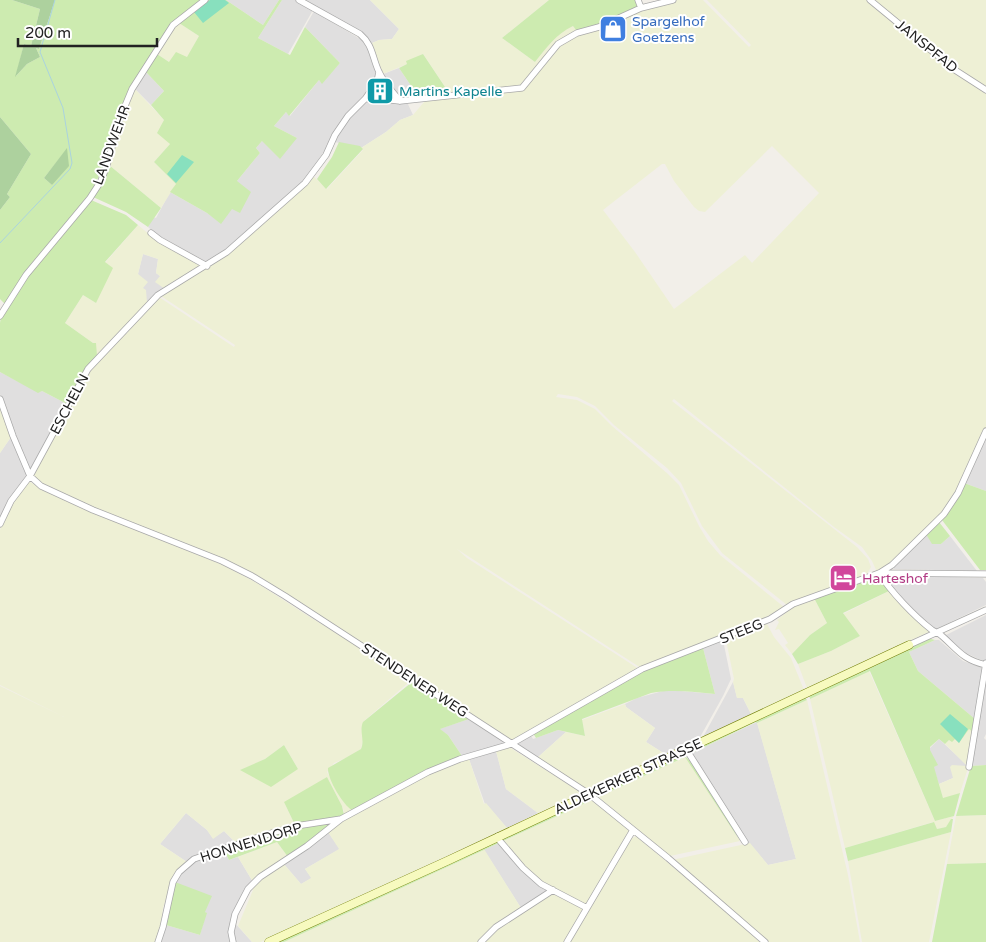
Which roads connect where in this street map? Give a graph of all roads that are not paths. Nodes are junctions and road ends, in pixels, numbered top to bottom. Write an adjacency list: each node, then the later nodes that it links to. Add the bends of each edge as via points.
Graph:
1 (206, 0): 13 (street, LANDWEHR, via 173,25 132,89 107,165 90,198 26,275)
2 (300, 0): 7 (street, via 368,41)
3 (638, 0): 6 (street)
4 (673, 0): 6 (street)
5 (870, 0): 8 (street, JANSPFAD, via 955,70)
6 (641, 8): 10 (street, via 600,27 577,32 558,44 522,88)
7 (379, 72): 9 (street, ESCHELN, via 377,82); 10 (street)
8 (986, 90)
9 (366, 99): 10 (street); 12 (street, ESCHELN, via 348,116 326,155 305,183)
10 (400, 100)
11 (151, 233): 12 (street)
12 (207, 266): 16 (street, ESCHELN, via 158,295 88,369)
13 (0, 316)
14 (0, 399): 16 (street)
15 (986, 431): 18 (street, via 958,493 944,514 892,565)
16 (30, 476): 17 (street, ESCHELN, via 10,501); 24 (street, STENDENER WEG, via 50,492 252,576)
17 (0, 524)
18 (879, 573): 19 (street, STEEG); 21 (street, via 912,612); 24 (street, STEEG, via 793,604 770,619 642,669)
19 (986, 574)
20 (986, 610): 21 (street, ALDEKERKER STRASSE)
21 (936, 633): 22 (street, ALDEKERKER STRASSE); 23 (street, via 962,656)
22 (909, 645): 25 (street, ALDEKERKER STRASSE)
23 (986, 664): 26 (street)
24 (511, 744): 27 (street, STENDENER WEG); 28 (street, HONNENDORP, via 428,772)
25 (686, 749): 27 (street, ALDEKERKER STRASSE); 31 (street)
26 (969, 767)
27 (589, 794): 29 (street, STENDENER WEG); 30 (street, ALDEKERKER STRASSE)
28 (341, 819): 34 (street, HONNENDORP, via 296,826 194,860 179,872 173,882); 35 (street, HONNENDORP, via 248,889 237,908 231,932)
29 (633, 830): 33 (street); 39 (street, STENDENER WEG)
30 (498, 836): 32 (street, via 523,868); 36 (street, ALDEKERKER STRASSE)
31 (745, 842)
32 (553, 890): 33 (street); 37 (street, via 496,928)
33 (587, 908): 38 (street)
34 (158, 942)
35 (233, 942)
36 (269, 942)
37 (481, 942)
38 (567, 942)
39 (765, 942)

